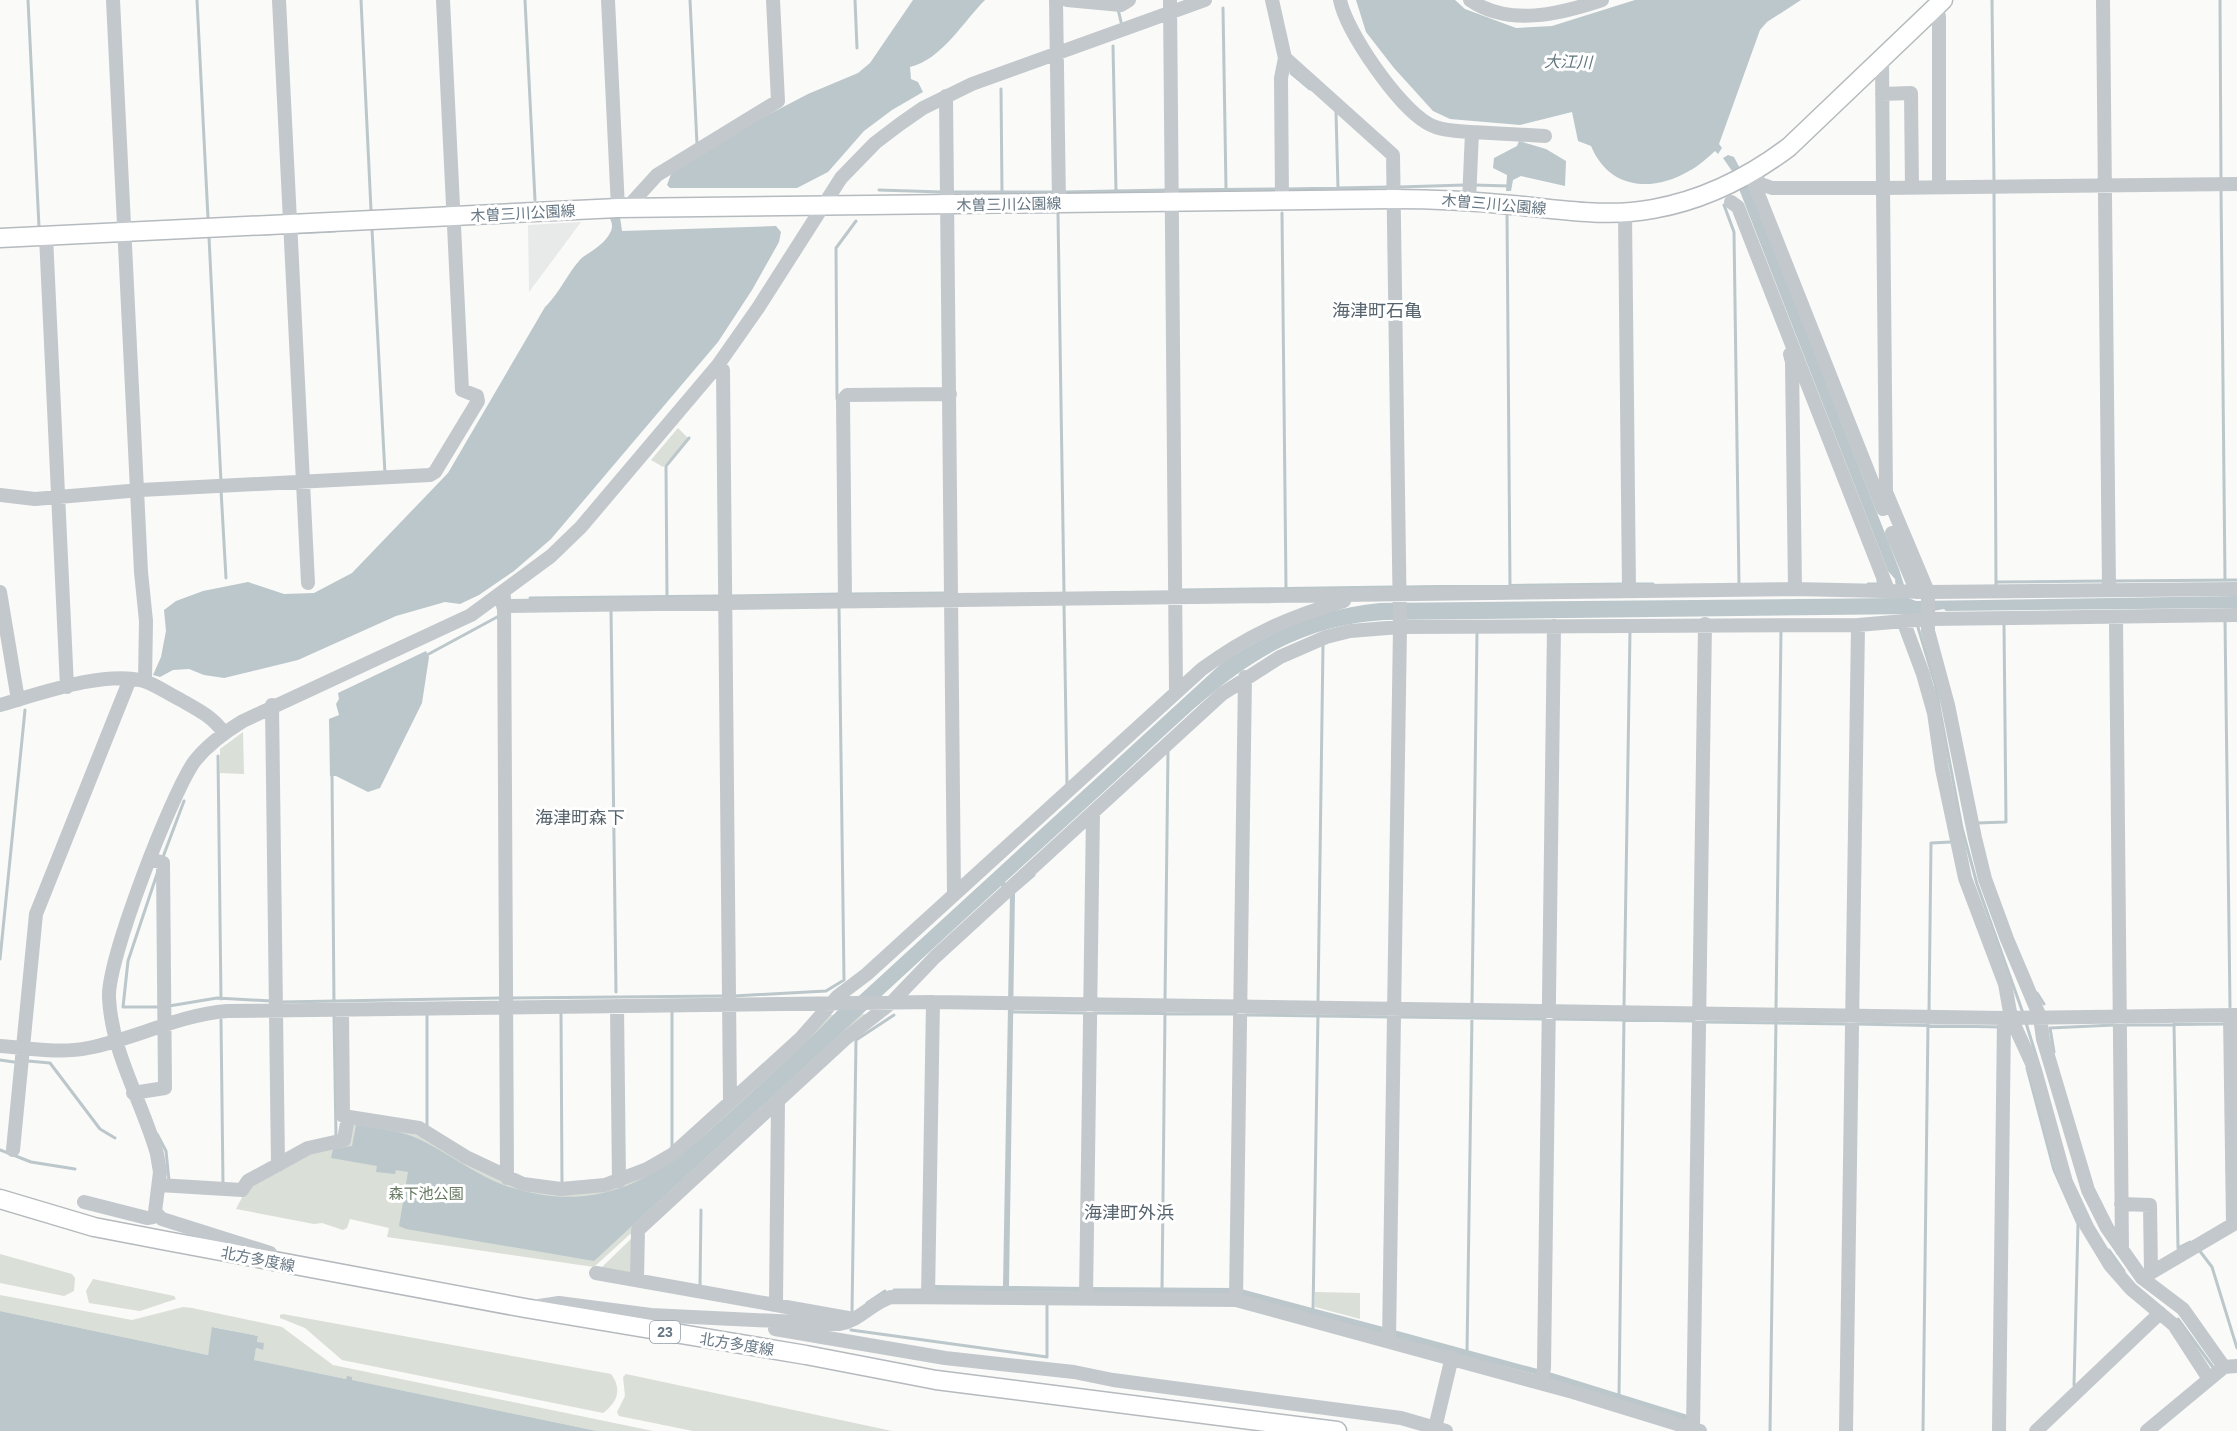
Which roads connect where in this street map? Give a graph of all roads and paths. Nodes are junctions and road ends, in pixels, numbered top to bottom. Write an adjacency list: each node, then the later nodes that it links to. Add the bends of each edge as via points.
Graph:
1 (113, 0): 43 (street)
2 (279, 0): 42 (street)
3 (443, 0): 41 (street)
4 (608, 0): 39 (street)
5 (773, 0): 39 (street, via 778,101 657,175)
6 (1056, 0): 19 (street)
7 (1066, 0): 8 (street, via 1121,5)
8 (1129, 0)
9 (1205, 0): 17 (street)
10 (1272, 0): 20 (street)
11 (1340, 0): 24 (street, via 1360,47 1409,106 1426,122 1441,129)
12 (1470, 0): 18 (street, via 1515,16)
13 (1545, 0): 18 (street)
14 (1602, 0): 18 (street)
15 (2103, 0): 28 (street)
16 (1938, 5): 21 (main road, 木曽三川公園線); 29 (street)
17 (1169, 7): 19 (street); 35 (street)
18 (1550, 14)
19 (1057, 54): 23 (street); 36 (street)
20 (1285, 58): 32 (street, via 1393,155); 33 (street, via 1281,78)
21 (1882, 58): 22 (street); 26 (main road, 木曽三川公園線, via 1789,147)
22 (1882, 94): 30 (street); 31 (street, via 1911,93)
23 (946, 96): 37 (street); 38 (street, via 875,142 841,178)
24 (1472, 132): 25 (street); 34 (street)
25 (1545, 136)
26 (1737, 184): 30 (street, via 1772,188); 40 (main road, 木曽三川公園線, via 1678,204); 53 (street, via 1792,362); 55 (street, via 1738,207); 59 (street)
27 (2237, 184): 28 (street)
28 (2106, 186): 29 (street); 56 (street)
29 (1940, 187): 31 (street)
30 (1883, 188): 31 (street); 59 (street, via 1886,492)
31 (1911, 188)
32 (1394, 199): 33 (main road, 木曽三川公園線); 34 (main road, 木曽三川公園線); 61 (street)
33 (1282, 200): 35 (main road, 木曽三川公園線)
34 (1469, 201): 40 (main road, 木曽三川公園線)
35 (1170, 202): 36 (main road, 木曽三川公園線); 62 (street)
36 (1059, 203): 37 (main road, 木曽三川公園線)
37 (947, 204): 38 (main road, 木曽三川公園線); 47 (street)
38 (823, 207): 39 (main road, 木曽三川公園線); 46 (street)
39 (623, 208): 41 (main road, 木曽三川公園線)
40 (1625, 212): 57 (street)
41 (454, 216): 42 (main road, 木曽三川公園線); 48 (street, via 462,390 477,396 478,401 430,475)
42 (290, 224): 43 (main road, 木曽三川公園線); 48 (street)
43 (124, 232): 44 (main road, 木曽三川公園線); 49 (street)
44 (46, 236): 45 (main road, 木曽三川公園線); 51 (street)
45 (0, 238)
46 (718, 365): 63 (street, via 581,526); 66 (street, via 723,370)
47 (950, 394): 64 (street); 65 (street, via 847,395 843,400)
48 (303, 482): 49 (street); 52 (street)
49 (137, 492): 51 (street); 76 (street, via 146,621)
50 (0, 495): 51 (street, via 21,499)
51 (59, 497): 77 (street)
52 (308, 583)
53 (1795, 589): 55 (street); 57 (street)
54 (2237, 589): 56 (street)
55 (1891, 590): 59 (street)
56 (2109, 590): 59 (street)
57 (1629, 591): 61 (street)
58 (0, 592): 79 (street)
59 (1922, 593): 69 (street)
60 (1360, 596): 61 (street); 62 (street); 78 (street, via 1299,614 1247,638)
61 (1399, 596): 72 (street)
62 (1175, 597): 64 (street); 78 (street)
63 (504, 599): 66 (street); 81 (street); 94 (street)
64 (952, 600): 65 (street); 86 (street)
65 (845, 601): 66 (street)
66 (726, 604): 90 (street)
67 (2237, 615): 68 (street)
68 (2116, 617): 69 (street); 103 (street)
69 (1918, 620): 71 (street); 88 (street, via 1923,674 1934,712 1965,878 2005,984); 104 (street, via 1928,631 1948,705 1986,879)
70 (1705, 624): 71 (street); 73 (street); 100 (street)
71 (1858, 625): 102 (street)
72 (1400, 626): 73 (street); 74 (street, via 1326,637); 96 (street)
73 (1554, 626): 99 (street)
74 (1245, 677): 83 (street); 95 (street)
75 (130, 679): 76 (street); 77 (street); 109 (street, via 36,914)
76 (145, 681): 82 (street, via 201,712)
77 (67, 687): 79 (street)
78 (1176, 691): 86 (street)
79 (18, 700): 80 (street)
80 (0, 705)
81 (272, 705): 82 (street); 97 (street)
82 (224, 733): 85 (street, via 194,762)
83 (1093, 813): 89 (street); 92 (street)
84 (1953, 846): 88 (street, via 1961,880)
85 (151, 858): 106 (street, via 164,863); 107 (street, via 114,961 109,996)
86 (954, 895): 91 (street)
87 (933, 1002): 89 (street); 92 (street); 129 (street)
88 (2008, 1002): 105 (street)
89 (888, 1003): 91 (street); 111 (street)
90 (729, 1004): 91 (street); 93 (street); 112 (street)
91 (832, 1004): 112 (street, via 801,1038)
92 (1090, 1005): 95 (street); 130 (street)
93 (617, 1006): 94 (street); 117 (street)
94 (507, 1007): 98 (street); 116 (street)
95 (1242, 1007): 96 (street); 131 (street)
96 (1395, 1009): 99 (street); 137 (street)
97 (276, 1010): 98 (street); 106 (street, via 210,1013); 115 (street)
98 (338, 1011): 113 (street, via 343,1116)
99 (1549, 1011): 100 (street); 140 (street)
100 (1700, 1014): 102 (street); 143 (street)
101 (2233, 1015): 103 (street); 123 (street)
102 (1852, 1016): 105 (street); 145 (street)
103 (2121, 1016): 104 (street); 121 (street)
104 (2039, 1017): 105 (street); 124 (street, via 2088,1190)
105 (2010, 1018): 134 (street, via 2035,1070 2066,1182 2087,1227 2110,1265); 146 (street)
106 (165, 1025): 107 (street); 110 (street, via 165,1088)
107 (116, 1042): 109 (street, via 64,1051); 110 (street)
108 (0, 1046): 109 (street)
109 (24, 1047): 114 (street)
110 (133, 1093): 118 (street, via 157,1154)
111 (778, 1100): 128 (street, via 638,1230); 132 (street)
112 (730, 1101): 117 (street, via 673,1154)
113 (348, 1117): 115 (street, via 344,1140 309,1148); 116 (street, via 419,1128)
114 (13, 1150)
115 (278, 1165): 118 (street, via 248,1181 242,1190)
116 (507, 1178): 117 (street, via 536,1187 561,1189)
117 (619, 1181)
118 (159, 1185): 122 (street)
119 (0, 1199): 125 (main road, 北方多度線 / 23, via 94,1227)
120 (84, 1202): 122 (street, via 147,1218)
121 (2121, 1204): 124 (street); 127 (street, via 2150,1205)
122 (155, 1212): 125 (street, via 162,1219)
123 (2235, 1223): 127 (street)
124 (2122, 1251): 127 (street)
125 (326, 1272): 133 (main road, 北方多度線 / 23)
126 (596, 1273): 128 (street)
127 (2146, 1275): 139 (street, via 2183,1309)
128 (637, 1279): 132 (street)
129 (928, 1297): 130 (street); 135 (street, via 883,1300)
130 (1086, 1297): 131 (street)
131 (1236, 1299): 137 (street)
132 (776, 1304): 135 (street)
133 (525, 1308): 136 (street, via 559,1303 651,1315); 144 (main road, 北方多度線 / 23, via 936,1380)
134 (2160, 1313): 139 (street); 147 (street)
135 (856, 1319): 136 (street, via 839,1324)
136 (734, 1320): 142 (street, via 876,1347 1401,1418)
137 (1389, 1340): 138 (street)
138 (1452, 1357): 140 (street); 142 (street)
139 (2226, 1369): 141 (street)
140 (1541, 1382): 143 (street)
141 (2153, 1428)
142 (1440, 1429)
143 (1697, 1430)
144 (1337, 1431)
145 (1846, 1431)
146 (1999, 1431)
147 (2036, 1431)

